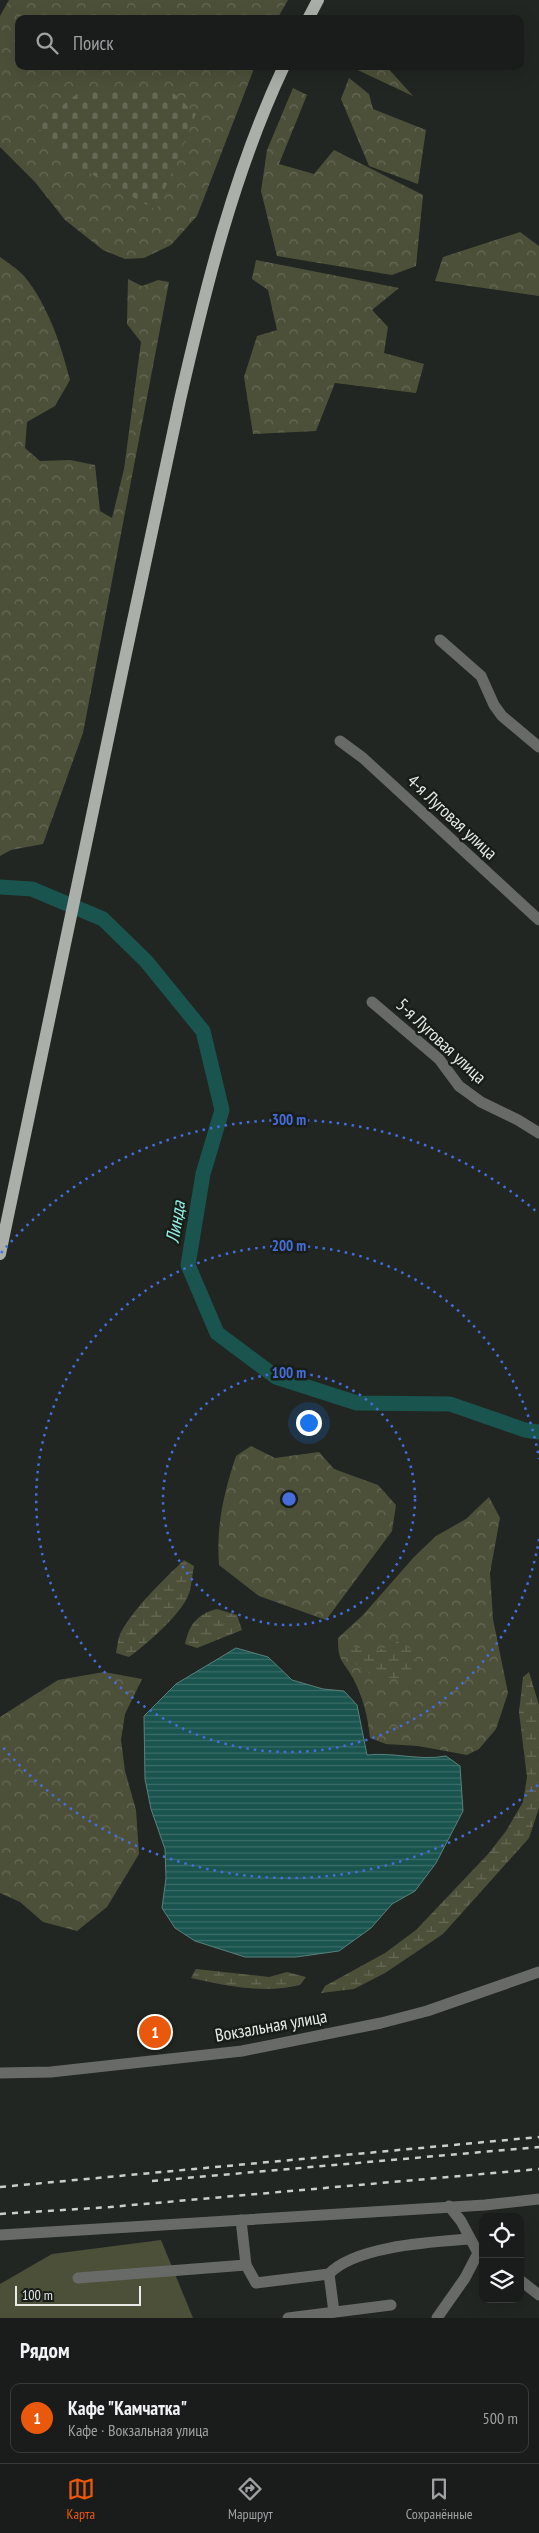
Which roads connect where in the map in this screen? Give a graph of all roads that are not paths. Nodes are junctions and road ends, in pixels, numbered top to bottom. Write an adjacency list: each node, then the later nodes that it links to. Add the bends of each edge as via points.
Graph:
1 (318, 0): 2 (main road)
2 (310, 15)
3 (282, 70): 10 (main road, via 235,190 200,311)
4 (440, 640): 6 (street, via 481,676 502,716)
5 (340, 741): 7 (street, 4-я Луговая улица, via 363,758)
6 (539, 748)
7 (539, 920)
8 (372, 1002): 9 (street, 5-я Луговая улица, via 439,1059 459,1086 481,1102)
9 (539, 1133)
10 (0, 1254)
11 (539, 1972): 12 (street, Вокзальная улица, via 418,2014 242,2051 51,2072)
12 (0, 2073)
13 (539, 2199): 14 (street)
14 (449, 2206): 15 (street); 17 (street)
15 (241, 2220): 16 (street); 20 (street)
16 (0, 2236)
17 (470, 2239): 18 (street); 21 (street, via 402,2246 338,2264)
18 (479, 2252)
19 (479, 2255): 28 (street)
20 (246, 2265): 21 (street, via 256,2283); 22 (street)
21 (329, 2274): 26 (street)
22 (78, 2278)
23 (524, 2283): 24 (street)
24 (539, 2295)
25 (390, 2305): 26 (street)
26 (334, 2312): 27 (street)
27 (288, 2318)
28 (437, 2318)

